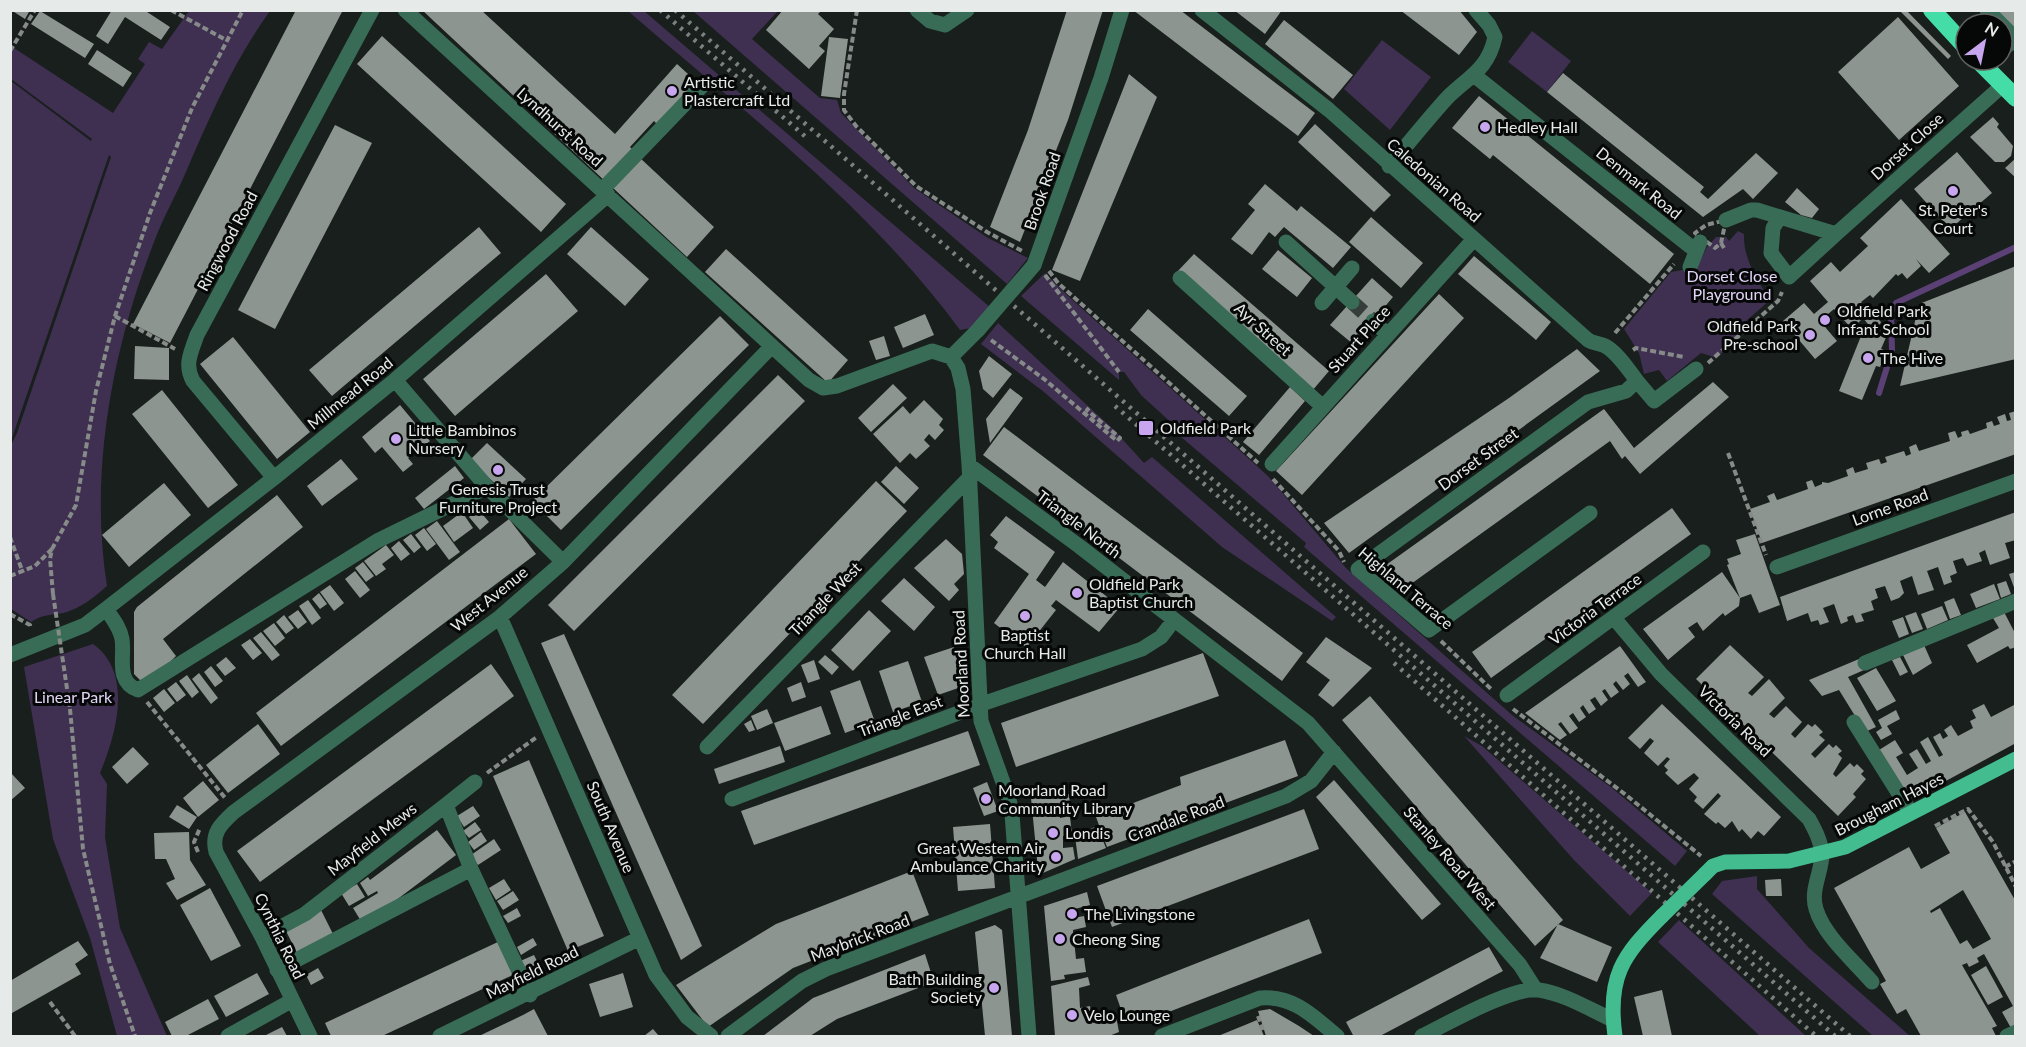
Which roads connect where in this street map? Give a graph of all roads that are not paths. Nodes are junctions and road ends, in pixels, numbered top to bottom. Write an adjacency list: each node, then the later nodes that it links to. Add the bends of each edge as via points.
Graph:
1 (372, 10): 37 (street, Ringwood Road, via 197,336 190,357 188,370 193,381)
2 (405, 10): 15 (street, Lyndhurst Road)
3 (917, 10): 4 (street, via 930,21 945,25)
4 (967, 10)
5 (1122, 10): 30 (street, Brook Road, bridge, via 1039,265 982,333)
6 (1202, 10): 14 (street, Caledonian Road, via 1329,110)
7 (1476, 10): 11 (street, via 1495,37)
8 (1932, 10): 9 (highway)
9 (1954, 34)
10 (1992, 72): 13 (highway)
11 (1475, 76): 14 (street, via 1449,97); 21 (street, Denmark Road, via 1698,246)
12 (702, 86): 15 (street, Millmead Road)
13 (2009, 91): 18 (street, Dorset Close)
14 (1389, 166): 19 (street, Caledonian Road)
15 (605, 192): 29 (street, Lyndhurst Road); 32 (street, Millmead Road)
16 (1780, 217): 17 (street, via 1751,210); 18 (street); 18 (street, Dorset Close, via 1773,228 1771,253 1789,278)
17 (1726, 220)
18 (1836, 234)
19 (1474, 239): 28 (street, Stuart Place); 33 (street, Caledonian Road, via 1588,340 1605,345)
20 (1286, 242): 24 (street)
21 (1690, 267)
22 (1352, 268): 24 (street)
23 (1180, 278): 34 (street, Ayr Street)
24 (1336, 287): 25 (street); 26 (street)
25 (1352, 302)
26 (1322, 303)
27 (1373, 321): 28 (street)
28 (1387, 334): 34 (street, Stuart Place)
29 (772, 346): 30 (street, via 823,388 837,387 932,351); 42 (street, West Avenue)
30 (951, 357): 36 (street, via 963,389)
31 (1699, 363): 33 (street, Caledonian Road, via 1654,401)
32 (395, 380): 37 (street, Millmead Road); 39 (street)
33 (1637, 381): 43 (street, Dorset Street, via 1626,391 1588,402)
34 (1322, 406): 35 (street, Stuart Place)
35 (1272, 464)
36 (970, 471): 49 (street, Triangle North); 53 (street, Moorland Road); 55 (street, Triangle West)
37 (274, 478): 46 (street, Millmead Road)
38 (2016, 481): 44 (street, Lorne Road)
39 (487, 487): 42 (street); 46 (street, via 377,541 138,690 127,683 122,672 122,639)
40 (1590, 513): 43 (street, Highland Terrace, via 1429,630)
41 (1703, 552): 48 (street, Victoria Terrace)
42 (563, 562): 47 (street, West Avenue)
43 (1362, 566)
44 (1777, 567)
45 (2016, 601): 51 (street)
46 (106, 609): 50 (street, Millmead Road, via 85,625)
47 (500, 617): 62 (street, West Avenue, via 234,812 217,829 213,841); 67 (street, South Avenue)
48 (1614, 618): 52 (street, Victoria Terrace); 63 (street, Victoria Road, via 1661,674 1809,819)
49 (1174, 620): 53 (street, Triangle East, via 1152,645); 56 (street, Triangle North, via 1308,723)
50 (10, 655)
51 (1865, 663)
52 (1503, 697)
53 (982, 704): 59 (street, Triangle East); 65 (street, Moorland Road, via 984,734 1009,799)
54 (1854, 722): 61 (street)
55 (707, 747)
56 (1334, 752): 65 (street, Crandale Road, via 1311,781 1286,796); 70 (street, Stanley Road West, via 1520,965)
57 (2016, 759): 61 (main road, Brougham Hayes)
58 (475, 782): 60 (street, Mayfield Mews)
59 (732, 799)
60 (446, 805): 64 (street); 66 (street, Mayfield Mews, via 305,915)
61 (1911, 813): 63 (main road, Brougham Hayes, via 1845,847)
62 (216, 852): 66 (street, Cynthia Road)
63 (1822, 854): 69 (street, via 1815,908 1824,926); 73 (main road, Brougham Hayes, bridge, via 1789,861 1725,862 1713,866 1629,950 1613,992)
64 (471, 870): 68 (street); 71 (street)
65 (1018, 898): 80 (street, Maybrick Road, via 826,969 802,981); 81 (street, Moorland Road)
66 (262, 937): 68 (street, Cynthia Road)
67 (638, 939): 71 (street, Mayfield Road); 79 (street, South Avenue, via 669,997)
68 (277, 970): 72 (street, Cynthia Road)
69 (1872, 982)
70 (1536, 990): 73 (street, via 1561,996); 74 (street, via 1501,999)
71 (530, 995): 78 (street, Mayfield Road)
72 (291, 1000): 76 (street); 77 (street, Cynthia Road)
73 (1612, 1020): 85 (main road, Brougham Hayes)
74 (1444, 1032): 84 (street)
75 (2016, 1032): 86 (street)
76 (228, 1036)
77 (310, 1036)
78 (440, 1036)
79 (711, 1036)
80 (728, 1036)
81 (1029, 1036)
82 (1162, 1036): 83 (street, via 1260,998 1273,997 1299,1006)
83 (1337, 1036)
84 (1422, 1036)
85 (1615, 1036)
86 (2007, 1036)

